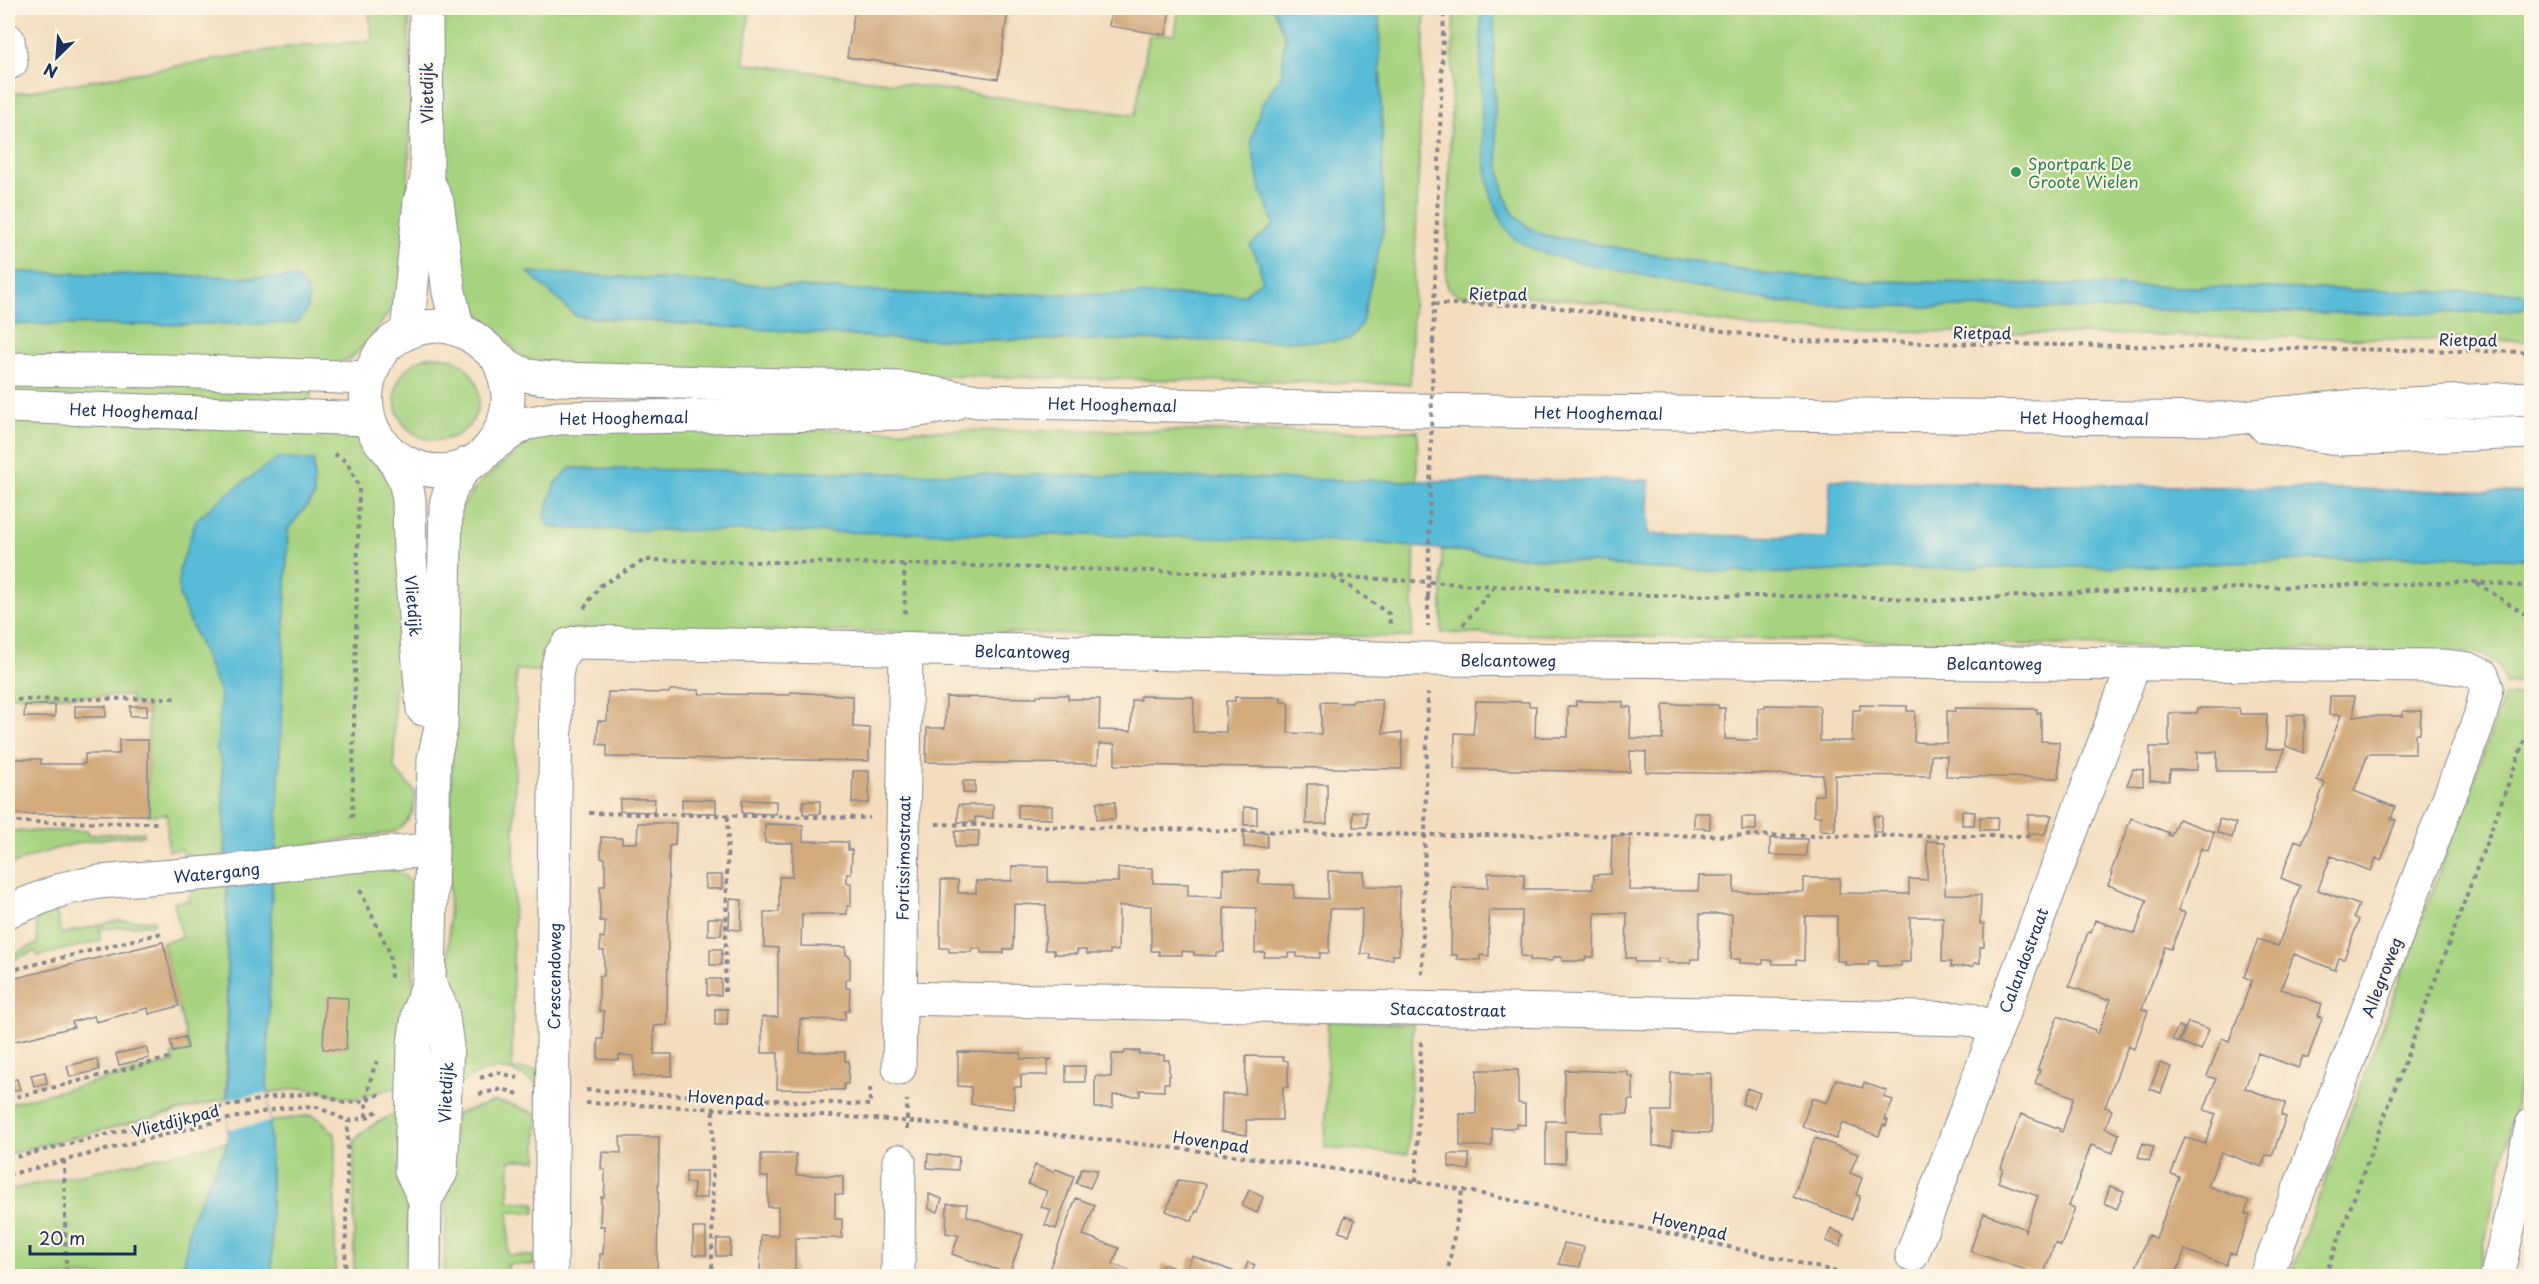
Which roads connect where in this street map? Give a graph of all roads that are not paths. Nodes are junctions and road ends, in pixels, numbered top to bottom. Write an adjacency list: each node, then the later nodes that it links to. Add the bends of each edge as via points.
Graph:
1 (426, 8): 2 (street, Vlietdijk)
2 (427, 179): 3 (street, Vlietdijk, via 437,202); 4 (street, Vlietdijk, via 420,201)
3 (458, 330): 4 (street, via 424,327); 5 (street, via 482,342)
4 (407, 333): 7 (street, via 391,342)
5 (497, 357): 9 (street, Het Hooghemaal, via 525,375 558,379 901,388); 14 (street, via 509,397 506,420)
6 (8, 369): 7 (street)
7 (368, 378): 12 (street)
8 (2532, 398): 11 (street, Het Hooghemaal)
9 (978, 401): 11 (street, Het Hooghemaal); 14 (street, Het Hooghemaal, via 900,413 559,418 523,424)
10 (8, 406): 12 (street, Het Hooghemaal)
11 (2222, 418): 13 (street, Het Hooghemaal, via 2342,439)
12 (368, 419): 15 (street)
13 (2532, 432)
14 (493, 445): 16 (street)
15 (391, 454): 16 (street, via 411,466 431,470 451,470); 21 (street, Vlietdijk, via 410,499 410,557 425,729)
16 (467, 464): 21 (street, Vlietdijk, via 452,486 446,504 441,727)
17 (906, 649): 18 (street, Belcantoweg, via 1439,659); 19 (street, Belcantoweg, via 579,642 568,645); 25 (street, Fortissimostraat, via 888,826)
18 (2133, 664): 20 (street, Belcantoweg, via 2443,666); 26 (street, Calandostraat)
19 (556, 675): 33 (street, Crescendoweg)
20 (2482, 675): 35 (street, Allegroweg, via 2487,688 2480,717)
21 (434, 759): 22 (street, Vlietdijk)
22 (431, 850): 23 (street, Watergang, via 99,882 66,888); 24 (street, Vlietdijk)
23 (8, 910)
24 (429, 982): 30 (street, Vlietdijk, via 417,1021 412,1090 411,1170); 30 (street, Vlietdijk, via 442,1010 447,1046 441,1172)
25 (898, 998): 26 (street, Staccatostraat, via 1969,1019); 27 (street, Fortissimostraat)
26 (1996, 1029): 31 (street, Calandostraat)
27 (884, 1074)
28 (2532, 1125): 36 (street)
29 (899, 1161): 34 (street)
30 (425, 1200): 32 (street, Vlietdijk)
31 (1912, 1255)
32 (424, 1276)
33 (551, 1276)
34 (898, 1276)
35 (2266, 1276)
36 (2497, 1276)

